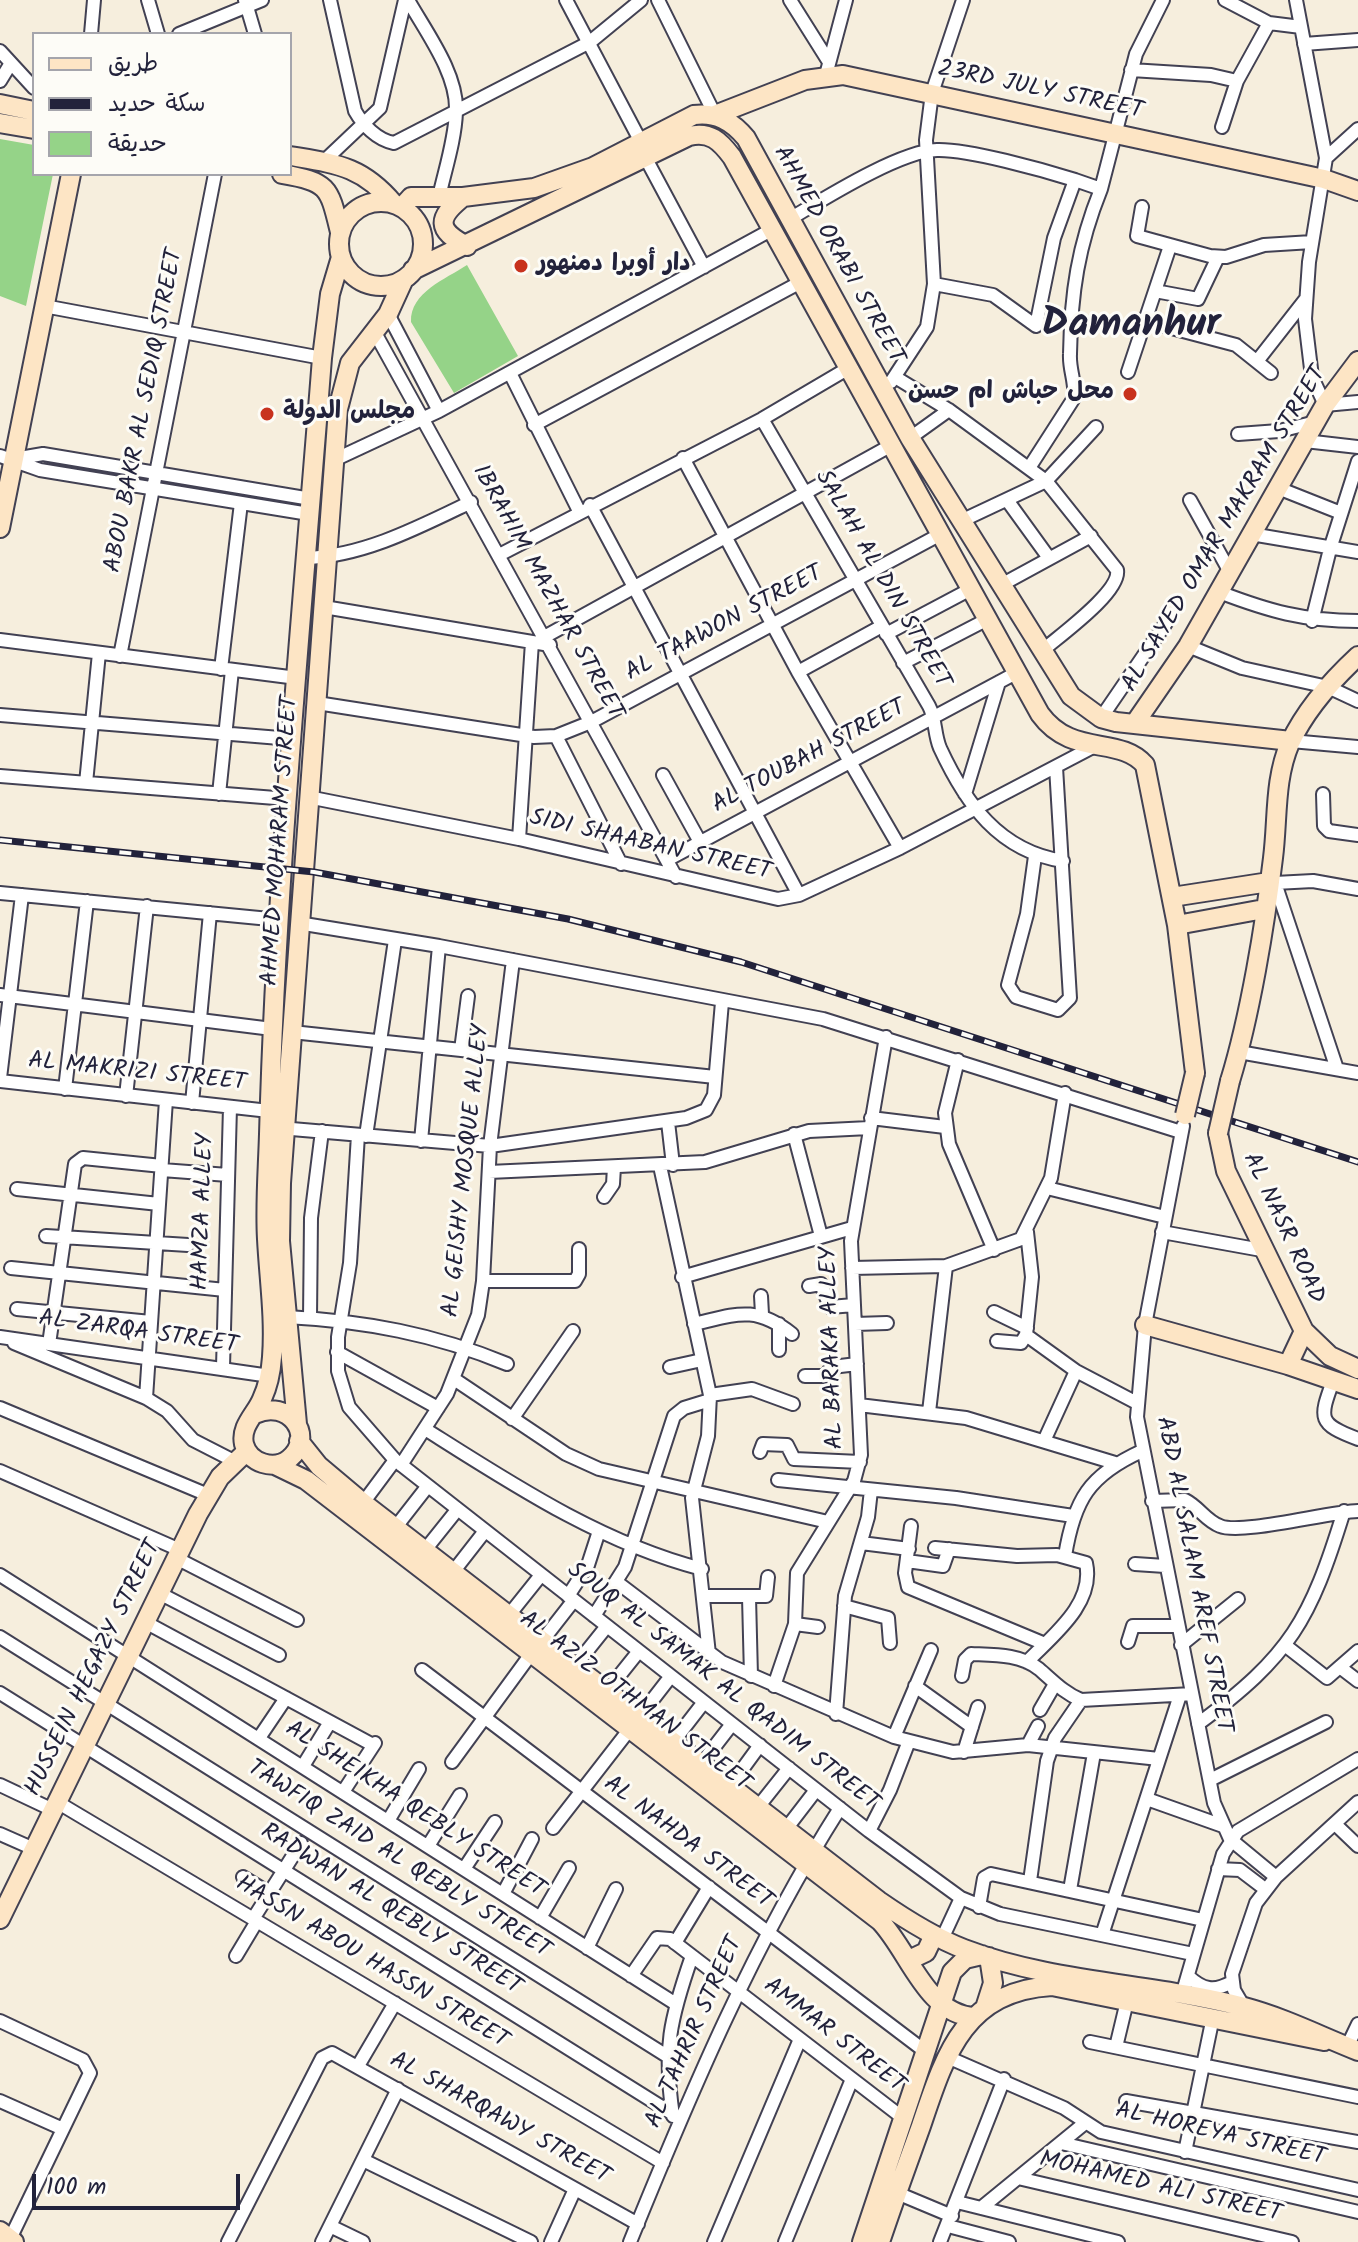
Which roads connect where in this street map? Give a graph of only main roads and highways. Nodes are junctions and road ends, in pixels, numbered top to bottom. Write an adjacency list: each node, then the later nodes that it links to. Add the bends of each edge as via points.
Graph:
1 (0, 104): 2 (main road)
2 (32, 111)
3 (715, 115): 6 (main road, AHMED ORABI STREET, via 687,117); 10 (main road, 23RD JULY STREET, via 827,69 1324,179); 21 (main road, AHMED ORABI STREET, via 746,138 788,220 889,384 910,438)
4 (0, 123): 5 (main road)
5 (32, 129)
6 (642, 148): 11 (main road, AHMED ORABI STREET, via 564,179); 14 (main road, AHMED ORABI STREET); 22 (main road, AHMED ORABI STREET, via 694,134 714,138 732,157 986,620 1007,677)
7 (292, 156): 12 (main road, via 366,175)
8 (71, 176): 18 (main road)
9 (292, 176): 13 (main road, via 327,189)
10 (1358, 191)
11 (463, 197): 12 (main road, AHMED ORABI STREET, via 411,197); 14 (main road, via 445,214 444,226 449,236)
12 (398, 206): 13 (main road, via 361,207); 16 (main road, via 411,215 422,236 423,248)
13 (340, 232): 15 (main road)
14 (467, 246): 16 (main road, AHMED ORABI STREET)
15 (341, 257): 16 (main road, via 355,278 367,284 379,286); 28 (main road, AHMED MOHARAM STREET, via 322,358 310,506 288,799)
16 (409, 275): 28 (main road, AHMED MOHARAM STREET, via 378,338 360,346 343,379 308,797)
17 (1358, 361): 23 (main road, AL SAYED OMAR MAKRAM STREET, via 1321,413 1188,646)
18 (7, 458): 19 (main road)
19 (0, 528)
20 (1358, 656): 24 (main road, AL NASR ROAD, via 1328,687)
21 (1071, 696): 22 (main road); 23 (main road, AHMED ORABI STREET, via 1101,718)
22 (1040, 714): 26 (main road, AHMED ORABI STREET, via 1065,738 1126,752 1145,765)
23 (1135, 723): 24 (main road, AHMED ORABI STREET)
24 (1291, 741): 25 (main road, AL NASR ROAD, via 1277,793)
25 (1272, 883): 26 (main road); 27 (main road, AL NASR ROAD)
26 (1172, 897): 29 (main road, AHMED ORABI STREET)
27 (1264, 909): 29 (main road); 33 (main road, AL NASR ROAD, bridge, via 1239,1052 1218,1133 1226,1171)
28 (289, 922): 30 (main road, AHMED MOHARAM STREET, via 272,1029); 30 (main road, AHMED MOHARAM STREET, via 292,1032)
29 (1177, 925): 31 (main road, AHMED ORABI STREET, bridge, via 1195,1073)
30 (274, 1122): 37 (main road, AHMED MOHARAM STREET, via 266,1212 273,1356); 38 (main road, AHMED MOHARAM STREET)
31 (1183, 1124)
32 (1145, 1325): 34 (main road)
33 (1304, 1331): 34 (main road); 35 (main road, AL NASR ROAD, via 1330,1356)
34 (1288, 1365): 36 (main road)
35 (1358, 1369)
36 (1358, 1389)
37 (255, 1414): 38 (main road, via 283,1411); 39 (main road, via 245,1428)
38 (298, 1433): 40 (main road, via 293,1454); 41 (main road, AL AZIZ OTHMAN STREET, via 319,1466 425,1550)
39 (240, 1456): 40 (main road); 45 (main road, HUSSEIN HEGAZY STREET, via 208,1495)
40 (275, 1465): 41 (main road, AL AZIZ OTHMAN STREET, via 306,1480)
41 (454, 1580): 42 (main road, AL AZIZ OTHMAN STREET); 42 (main road, AL AZIZ OTHMAN STREET, via 509,1615)
42 (536, 1648): 43 (main road, AL AZIZ OTHMAN STREET); 43 (main road, AL AZIZ OTHMAN STREET, via 575,1666)
43 (634, 1722): 44 (main road, AL AZIZ OTHMAN STREET); 44 (main road, AL AZIZ OTHMAN STREET, via 673,1742 758,1807)
44 (809, 1857): 46 (main road, AL AZIZ OTHMAN STREET); 48 (main road, AL AZIZ OTHMAN STREET, via 880,1921)
45 (0, 1919)
46 (938, 1937): 47 (main road, AL AZIZ OTHMAN STREET); 48 (main road, via 926,1952)
47 (986, 1956): 49 (main road, AL AZIZ OTHMAN STREET); 50 (main road, via 965,1959 955,1967); 51 (main road, via 993,1983)
48 (909, 1960): 50 (main road, AL AZIZ OTHMAN STREET)
49 (1129, 1993): 51 (main road, via 1034,1987 1000,1998); 52 (main road); 52 (main road, via 1182,1995 1244,2007)
50 (942, 2003): 51 (main road, via 957,2014); 53 (main road)
51 (980, 2012): 54 (main road, via 945,2056)
52 (1346, 2046)
53 (862, 2242)
54 (880, 2242)

